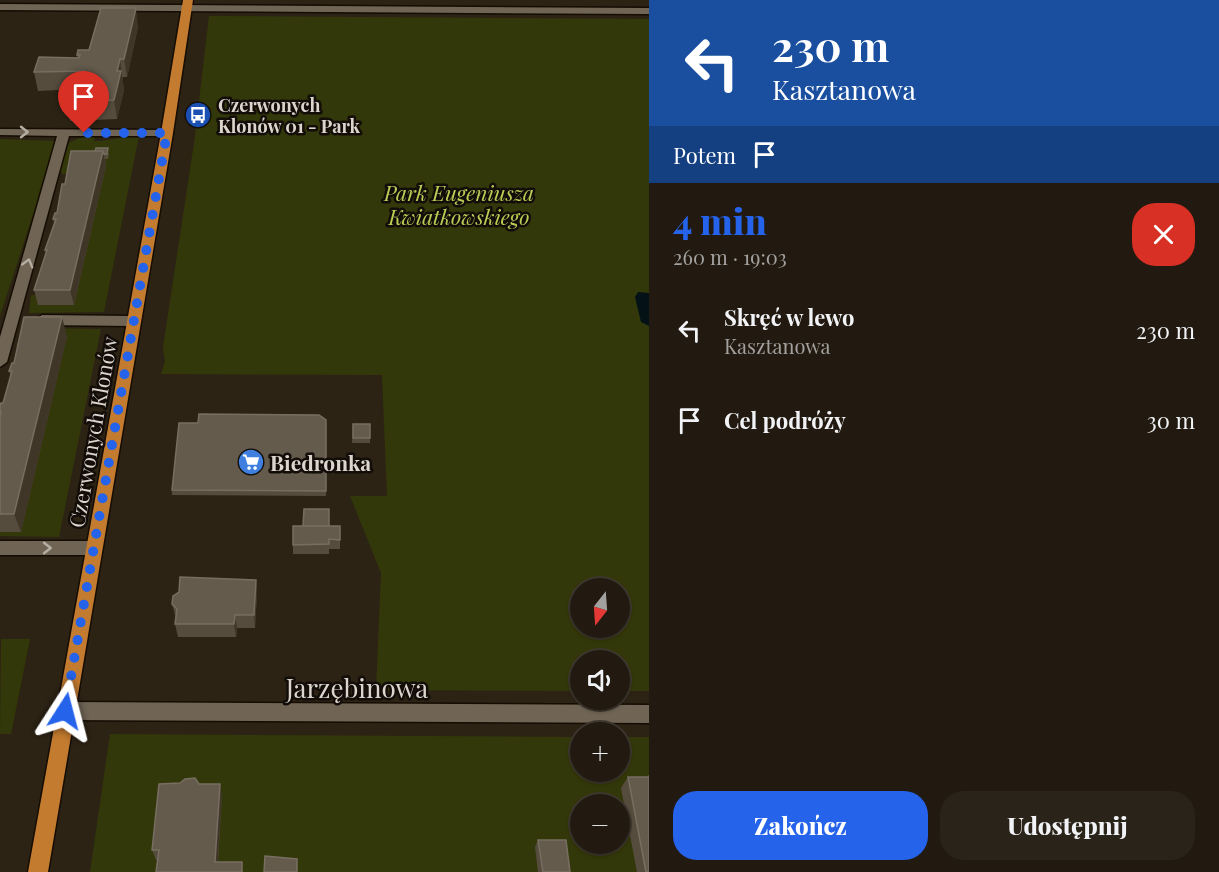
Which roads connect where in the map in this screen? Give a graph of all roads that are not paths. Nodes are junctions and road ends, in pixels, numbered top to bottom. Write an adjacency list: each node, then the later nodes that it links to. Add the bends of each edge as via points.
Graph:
1 (187, 4): 2 (street); 3 (street); 6 (main road, Czerwonych Klonów)
2 (0, 7)
3 (649, 11)
4 (0, 132): 5 (street, one-way to 5)
5 (64, 132): 6 (street); 7 (street, one-way to 5)
6 (167, 133): 8 (main road, Czerwonych Klonów)
7 (13, 319): 8 (street); 9 (street)
8 (132, 321): 11 (main road, Czerwonych Klonów)
9 (0, 362)
10 (0, 548): 11 (street, one-way to 11)
11 (94, 548): 12 (main road, Czerwonych Klonów)
12 (65, 711): 13 (street, Jarzębinowa); 14 (main road, Czerwonych Klonów)
13 (649, 714)
14 (38, 872)

